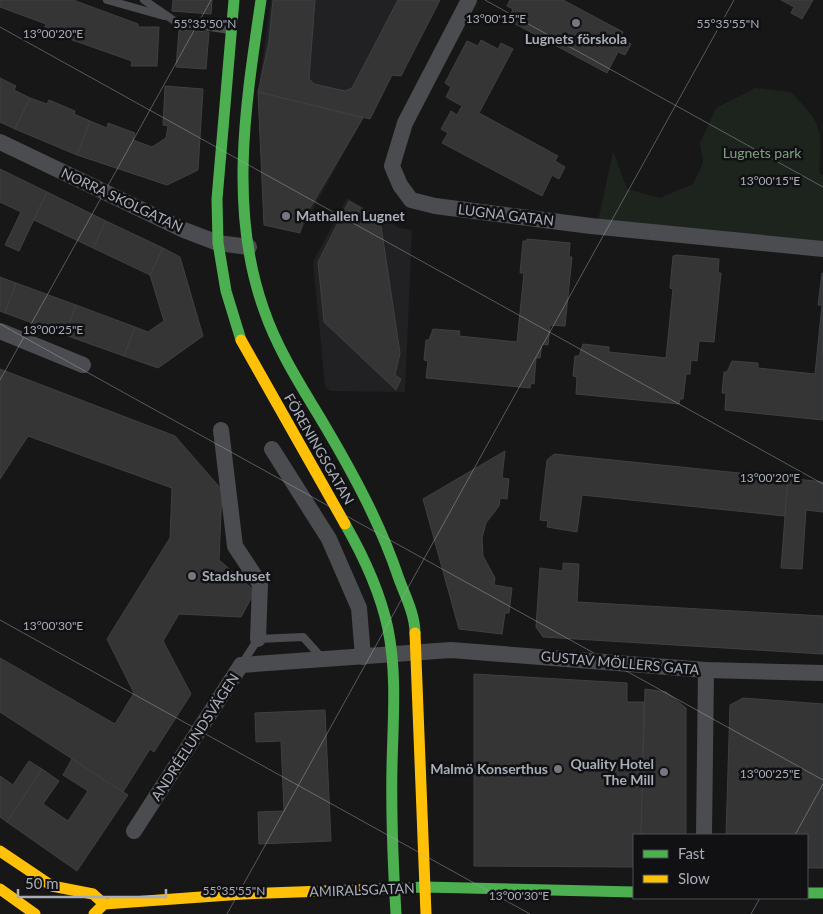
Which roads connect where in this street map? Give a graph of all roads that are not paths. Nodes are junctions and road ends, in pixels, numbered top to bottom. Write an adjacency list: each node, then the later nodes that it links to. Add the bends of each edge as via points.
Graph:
1 (107, 0): 6 (lane)
2 (144, 0): 6 (lane)
3 (234, 0): 7 (street, FÖRENINGSGATAN)
4 (261, 0): 10 (street, FÖRENINGSGATAN, via 246,101 244,206)
5 (469, 0): 11 (street, LUGNA GATAN, via 404,123 392,166 411,200 435,206 591,226)
6 (170, 18): 7 (lane, via 176,22)
7 (232, 30): 9 (street, FÖRENINGSGATAN, via 220,164)
8 (0, 142): 9 (street, NORRA SKOLGATAN)
9 (218, 243): 10 (street, NORRA SKOLGATAN); 18 (street, FÖRENINGSGATAN, via 226,291 242,344 362,554 388,630)
10 (249, 247): 17 (street, FÖRENINGSGATAN, via 264,310 385,541 402,583 415,628)
11 (823, 249)
12 (0, 331): 13 (street)
13 (83, 365)
14 (221, 430): 16 (street, via 235,546 260,584)
15 (272, 449): 19 (street, via 328,539 359,608)
16 (258, 639): 20 (lane, via 303,637); 21 (lane)
17 (417, 651): 18 (street, ANDRÉELUNDSVÄGEN); 22 (street, GUSTAV MÖLLERS GATA, via 451,650); 27 (street, FÖRENINGSGATAN)
18 (391, 655): 19 (street, ANDRÉELUNDSVÄGEN); 29 (street, FÖRENINGSGATAN, via 391,838)
19 (363, 657): 20 (street, ANDRÉELUNDSVÄGEN)
20 (323, 660): 21 (street, ANDRÉELUNDSVÄGEN)
21 (241, 665): 24 (street, ANDRÉELUNDSVÄGEN)
22 (706, 670): 23 (street, GUSTAV MÖLLERS GATA); 25 (street)
23 (823, 673)
24 (134, 831)
25 (704, 834)
26 (0, 851): 33 (street, via 52,886 93,894)
27 (425, 887): 29 (street, AMIRALSGATAN); 30 (street, AMIRALSGATAN); 37 (street, FÖRENINGSGATAN)
28 (0, 889): 34 (street)
29 (395, 889): 33 (street, AMIRALSGATAN, via 243,894); 36 (street, FÖRENINGSGATAN)
30 (633, 892)
31 (808, 893): 32 (street)
32 (823, 893)
33 (104, 904): 35 (street)
34 (35, 914)
35 (94, 914)
36 (396, 914)
37 (426, 914)

